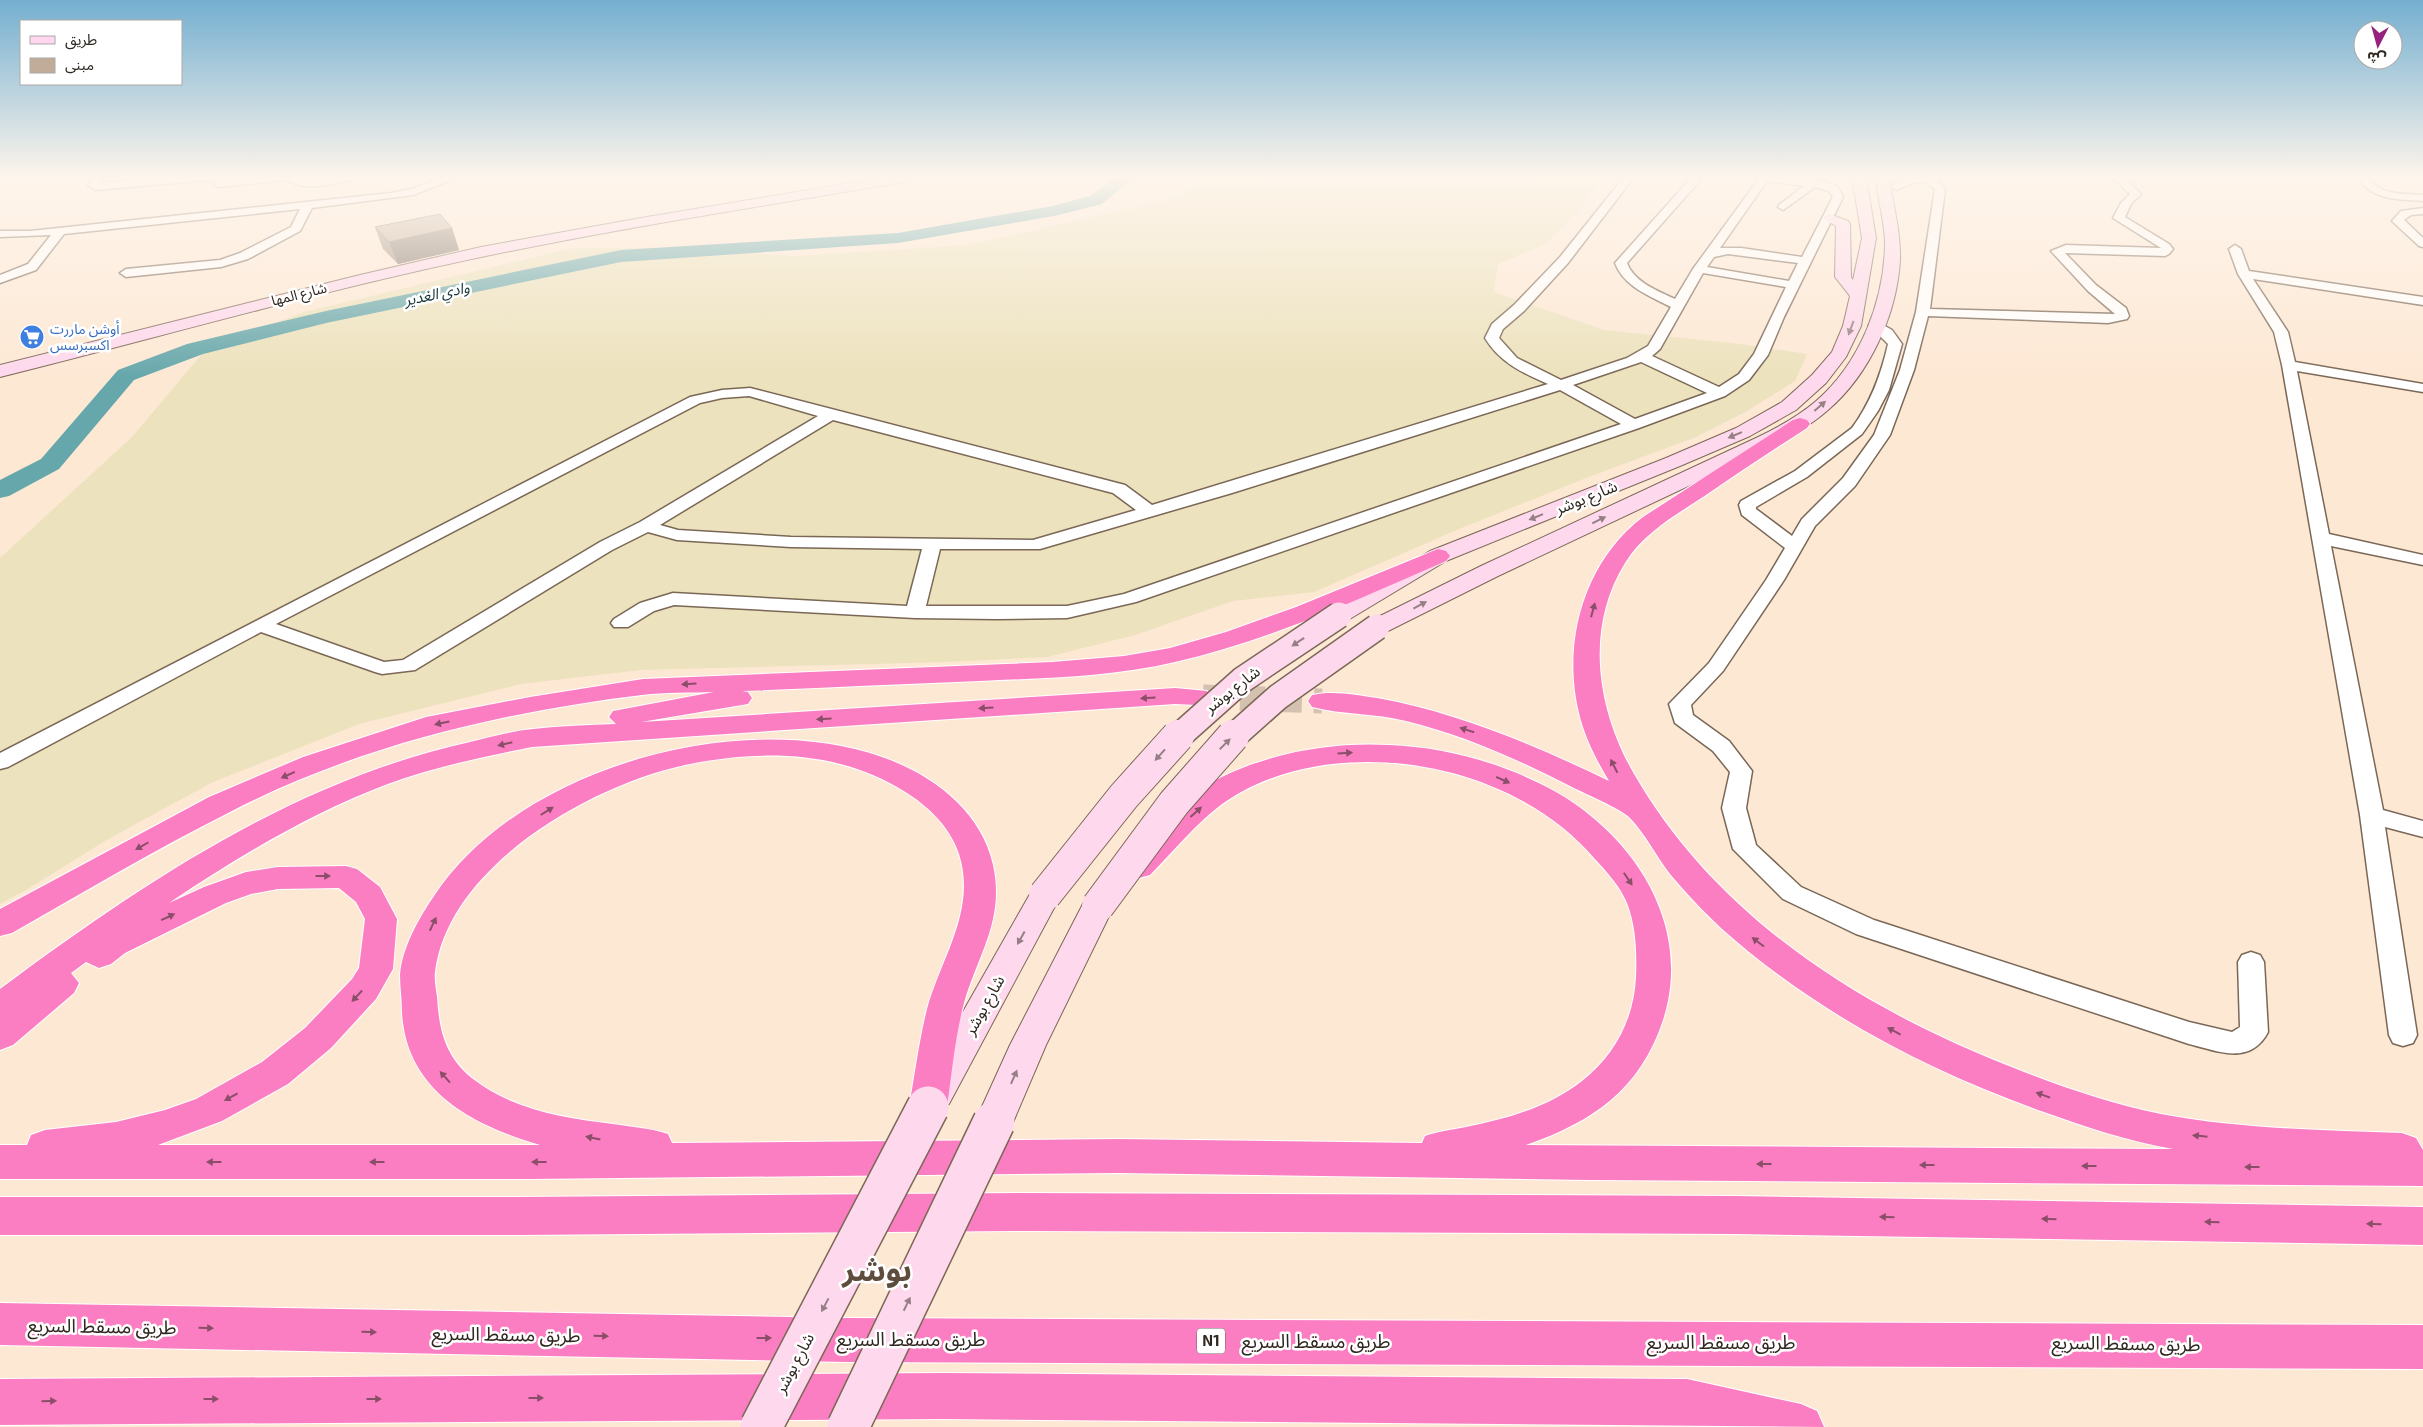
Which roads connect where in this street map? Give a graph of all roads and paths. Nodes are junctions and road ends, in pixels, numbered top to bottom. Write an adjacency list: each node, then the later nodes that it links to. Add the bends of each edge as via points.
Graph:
1 (50, 244): 19 (street, via 32,267)
2 (267, 244): 17 (street, via 222,263)
3 (525, 244): 26 (main road, شارع المها, via 310,291)
4 (1577, 244): 33 (street, via 1519,308 1497,327 1492,338 1497,350)
5 (1638, 244): 23 (street, via 1621,263 1622,271)
6 (1717, 244): 14 (street)
7 (1815, 244): 15 (street)
8 (1843, 244): 21 (main road, via 1843,277)
9 (1868, 244): 21 (main road, شارع بوشر)
10 (1892, 244): 25 (main road, شارع بوشر, via 1888,289)
11 (1932, 244): 24 (street)
12 (2162, 244): 24 (street, via 2166,246 2165,252 2057,251 2092,288 2121,311 2122,316 2108,319)
13 (2235, 249): 18 (street)
14 (1710, 254): 15 (street, via 1728,251); 16 (street)
15 (1806, 261): 20 (street)
16 (1699, 269): 20 (street); 23 (street)
17 (126, 273)
18 (2244, 274): 22 (street); 29 (street, via 2281,332)
19 (0, 279)
20 (1793, 285): 35 (street, via 1758,360 1744,377)
21 (1860, 296): 46 (main road, شارع بوشر, one-way to 46, via 1840,353 1819,379 1789,406 1743,432)
22 (2423, 301)
23 (1678, 306): 28 (street, via 1653,349)
24 (1923, 312): 41 (street, via 1882,435 1849,482)
25 (1876, 325): 37 (main road, شارع بوشر, one-way to 25, via 1839,390 1861,358); 40 (street, via 1895,344 1883,390 1857,431 1801,474 1747,505 1748,511)
26 (133, 337): 27 (main road, شارع المها); 32 (main road, شارع المها)
27 (71, 353): 30 (main road); 31 (main road, شارع المها)
28 (1644, 356): 33 (street); 35 (street)
29 (2289, 365): 34 (street); 43 (street)
30 (0, 366)
31 (0, 372)
32 (0, 382)
33 (1561, 385): 38 (street); 39 (street)
34 (2423, 388)
35 (1720, 393): 38 (street)
36 (831, 415): 39 (street, via 1119,489); 42 (street); 50 (street, via 750,392 695,400)
37 (1800, 424): 56 (highway, one-way to 37, via 1599,734 1590,703 1586,643 1596,596 1611,566 1631,538); 59 (main road, شارع بوشر, one-way to 37, bridge, via 1189,782 1223,745 1291,686 1377,628 1464,582)
38 (1634, 425): 48 (street, via 1130,598 1067,612)
39 (1149, 511): 44 (street, via 1034,545)
40 (1763, 521): 41 (street, via 1791,525); 45 (street)
41 (1808, 523): 45 (street)
42 (646, 526): 44 (street, via 677,535 791,542); 50 (street, via 606,546 408,666 382,668)
43 (2321, 538): 47 (street); 57 (street)
44 (932, 544): 48 (street)
45 (1794, 547): 61 (street, via 1716,667 1680,704 1683,718 1721,746 1741,771 1734,808 1745,849 1792,893 1865,927 2189,1033 2236,1044 2254,1032)
46 (1438, 556): 51 (highway, via 1305,612); 65 (main road, شارع بوشر, one-way to 65, bridge, via 1339,615 1244,678 1206,709 1148,768 1045,895)
47 (2423, 560)
48 (915, 612): 49 (street, via 673,599 648,607)
49 (620, 623)
50 (260, 625): 55 (street)
51 (1235, 637): 54 (highway, via 1214,649 1188,657 1126,670 721,699 567,728); 60 (highway, one-way to 60, via 1173,655 1104,666 643,687 426,726 313,764 220,804)
52 (1197, 697): 54 (highway, one-way to 54)
53 (1322, 701): 56 (highway, one-way to 53, via 1515,746 1401,710 1356,702)
54 (532, 738): 62 (highway, one-way to 62, via 432,761 354,786 300,812 193,870 78,947)
55 (0, 762)
56 (1638, 809): 66 (highway, one-way to 56, via 2267,1144 2181,1134 2070,1105 1984,1074 1892,1030 1790,967 1756,941 1677,862)
57 (2372, 815): 58 (street); 64 (street)
58 (2423, 829)
59 (1098, 906): 68 (highway, one-way to 68, via 1199,809 1233,784 1272,768 1340,753 1407,754 1443,760 1490,774 1546,800 1591,831 1614,857 1645,907 1656,967 1653,997 1642,1028 1622,1064 1596,1092 1523,1131 1452,1148); 78 (main road, شارع بوشر, one-way to 59, bridge, via 1028,1045)
60 (0, 924)
61 (2250, 962)
62 (0, 1008)
63 (0, 1034): 67 (highway, one-way to 67, via 113,944 246,883 278,878 346,877 369,895 381,919 376,969 364,989 318,1038 275,1073 209,1110 166,1126 116,1139)
64 (2403, 1035)
65 (928, 1107): 69 (highway, one-way to 65, via 608,1142 537,1126 487,1108 451,1083 436,1067 426,1044 417,1007 423,945 441,908 466,876 522,826 602,781 646,766 711,752 784,747 842,754 884,767 939,801 956,820 975,856 979,895 977,915 967,952 948,998); 77 (main road, شارع بوشر, one-way to 77, bridge)
66 (2423, 1151)
67 (0, 1152)
68 (1118, 1156): 69 (highway); 71 (highway, one-way to 68, via 1600,1163)
69 (815, 1161): 70 (highway, one-way to 70)
70 (0, 1162)
71 (2423, 1168)
72 (0, 1216): 73 (highway, one-way to 72, via 1685,1214 1024,1212)
73 (2423, 1226)
74 (0, 1324): 75 (highway, طريق مسقط السريع / N1, one-way to 75, via 632,1337 2023,1342)
75 (2423, 1347)
76 (0, 1402): 79 (highway, one-way to 79, via 944,1396 1687,1402)
77 (761, 1427)
78 (848, 1427)
79 (1801, 1427)

